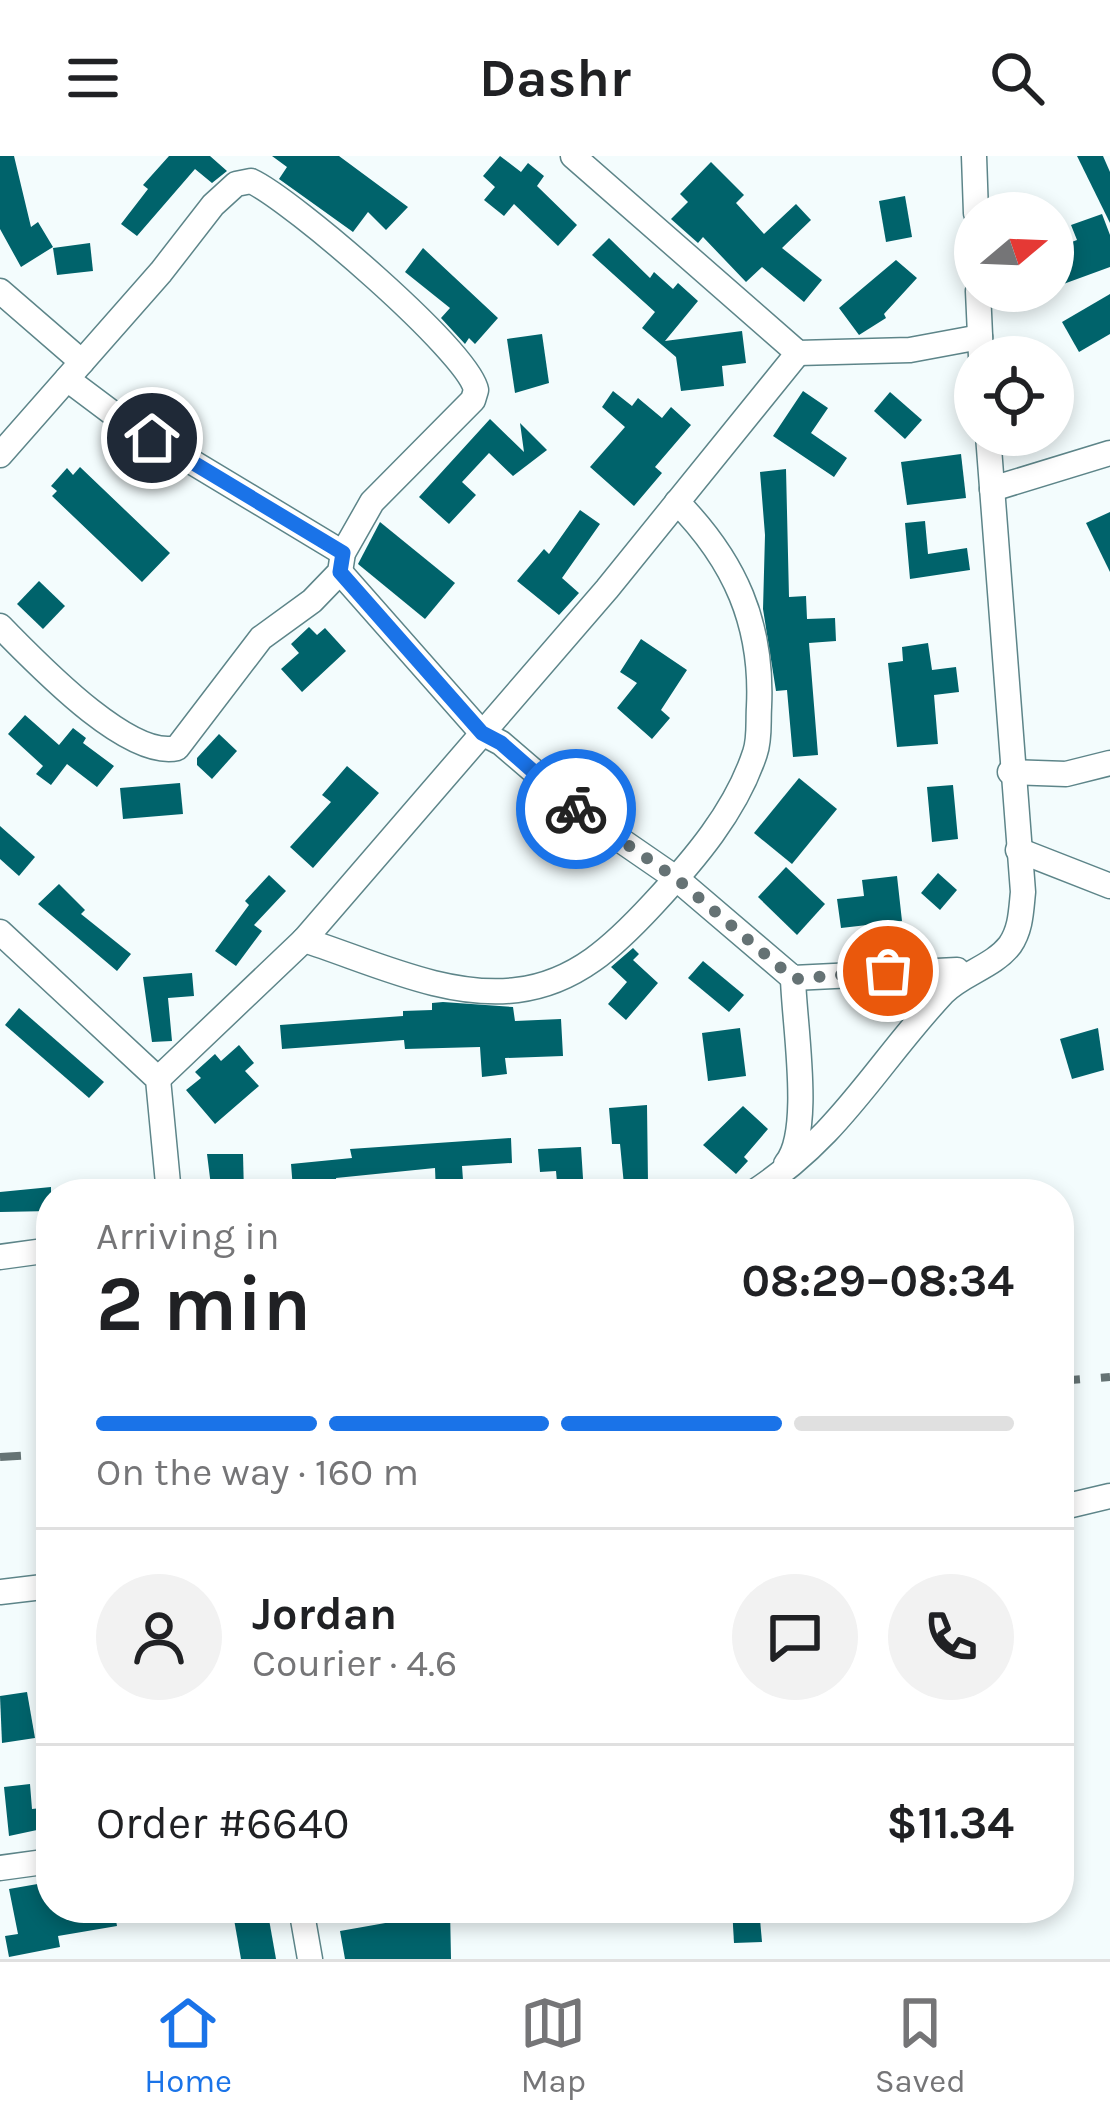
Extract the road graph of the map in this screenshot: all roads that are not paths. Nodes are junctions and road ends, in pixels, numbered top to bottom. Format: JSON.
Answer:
{"nodes":[{"id":1,"x":573,"y":156,"type":"edge"},
{"id":2,"x":974,"y":156,"type":"edge"},
{"id":3,"x":975,"y":192,"type":"edge"},
{"id":4,"x":0,"y":291,"type":"edge"},
{"id":5,"x":954,"y":348,"type":"edge"},
{"id":6,"x":798,"y":353,"type":"junction"},
{"id":7,"x":75,"y":370,"type":"junction"},
{"id":8,"x":1110,"y":453,"type":"edge"},
{"id":9,"x":0,"y":455,"type":"edge"},
{"id":10,"x":990,"y":456,"type":"edge"},
{"id":11,"x":992,"y":489,"type":"junction"},
{"id":12,"x":677,"y":502,"type":"junction"},
{"id":13,"x":341,"y":563,"type":"junction"},
{"id":14,"x":0,"y":626,"type":"edge"},
{"id":15,"x":482,"y":733,"type":"junction"},
{"id":16,"x":1110,"y":763,"type":"edge"},
{"id":17,"x":1010,"y":772,"type":"junction"},
{"id":18,"x":1018,"y":850,"type":"junction"},
{"id":19,"x":677,"y":879,"type":"junction"},
{"id":20,"x":1110,"y":886,"type":"edge"},
{"id":21,"x":0,"y":932,"type":"edge"},
{"id":22,"x":304,"y":940,"type":"junction"},
{"id":23,"x":961,"y":976,"type":"junction"},
{"id":24,"x":794,"y":979,"type":"junction"},
{"id":25,"x":158,"y":1079,"type":"junction"},
{"id":26,"x":168,"y":1179,"type":"edge"},
{"id":27,"x":769,"y":1179,"type":"edge"},
{"id":28,"x":775,"y":1179,"type":"edge"},
{"id":29,"x":36,"y":1252,"type":"edge"},
{"id":30,"x":0,"y":1256,"type":"edge"},
{"id":31,"x":1110,"y":1496,"type":"edge"},
{"id":32,"x":1074,"y":1504,"type":"edge"},
{"id":33,"x":36,"y":1588,"type":"edge"},
{"id":34,"x":0,"y":1592,"type":"edge"},
{"id":35,"x":36,"y":1863,"type":"edge"},
{"id":36,"x":0,"y":1868,"type":"edge"},
{"id":37,"x":304,"y":1923,"type":"edge"},
{"id":38,"x":310,"y":1959,"type":"edge"}],
"edges":[{"from":1,"to":6,"type":"street"},
{"from":2,"to":3,"type":"street"},
{"from":4,"to":7,"type":"street"},
{"from":5,"to":6,"type":"street"},
{"from":6,"to":12,"type":"street"},
{"from":7,"to":9,"type":"street"},
{"from":7,"to":13,"type":"street"},
{"from":7,"to":13,"type":"street"},
{"from":8,"to":11,"type":"street"},
{"from":10,"to":11,"type":"street"},
{"from":11,"to":17,"type":"street"},
{"from":12,"to":15,"type":"street"},
{"from":12,"to":19,"type":"street"},
{"from":13,"to":14,"type":"street"},
{"from":13,"to":15,"type":"street"},
{"from":15,"to":19,"type":"street"},
{"from":15,"to":22,"type":"street"},
{"from":16,"to":17,"type":"street"},
{"from":17,"to":18,"type":"street"},
{"from":18,"to":20,"type":"street"},
{"from":18,"to":23,"type":"street"},
{"from":19,"to":22,"type":"street"},
{"from":19,"to":24,"type":"street"},
{"from":21,"to":25,"type":"street"},
{"from":22,"to":25,"type":"street"},
{"from":23,"to":24,"type":"street"},
{"from":23,"to":28,"type":"street"},
{"from":24,"to":27,"type":"street"},
{"from":25,"to":26,"type":"street"},
{"from":29,"to":30,"type":"street"},
{"from":31,"to":32,"type":"street"},
{"from":33,"to":34,"type":"street"},
{"from":35,"to":36,"type":"street"},
{"from":37,"to":38,"type":"street"}]}
